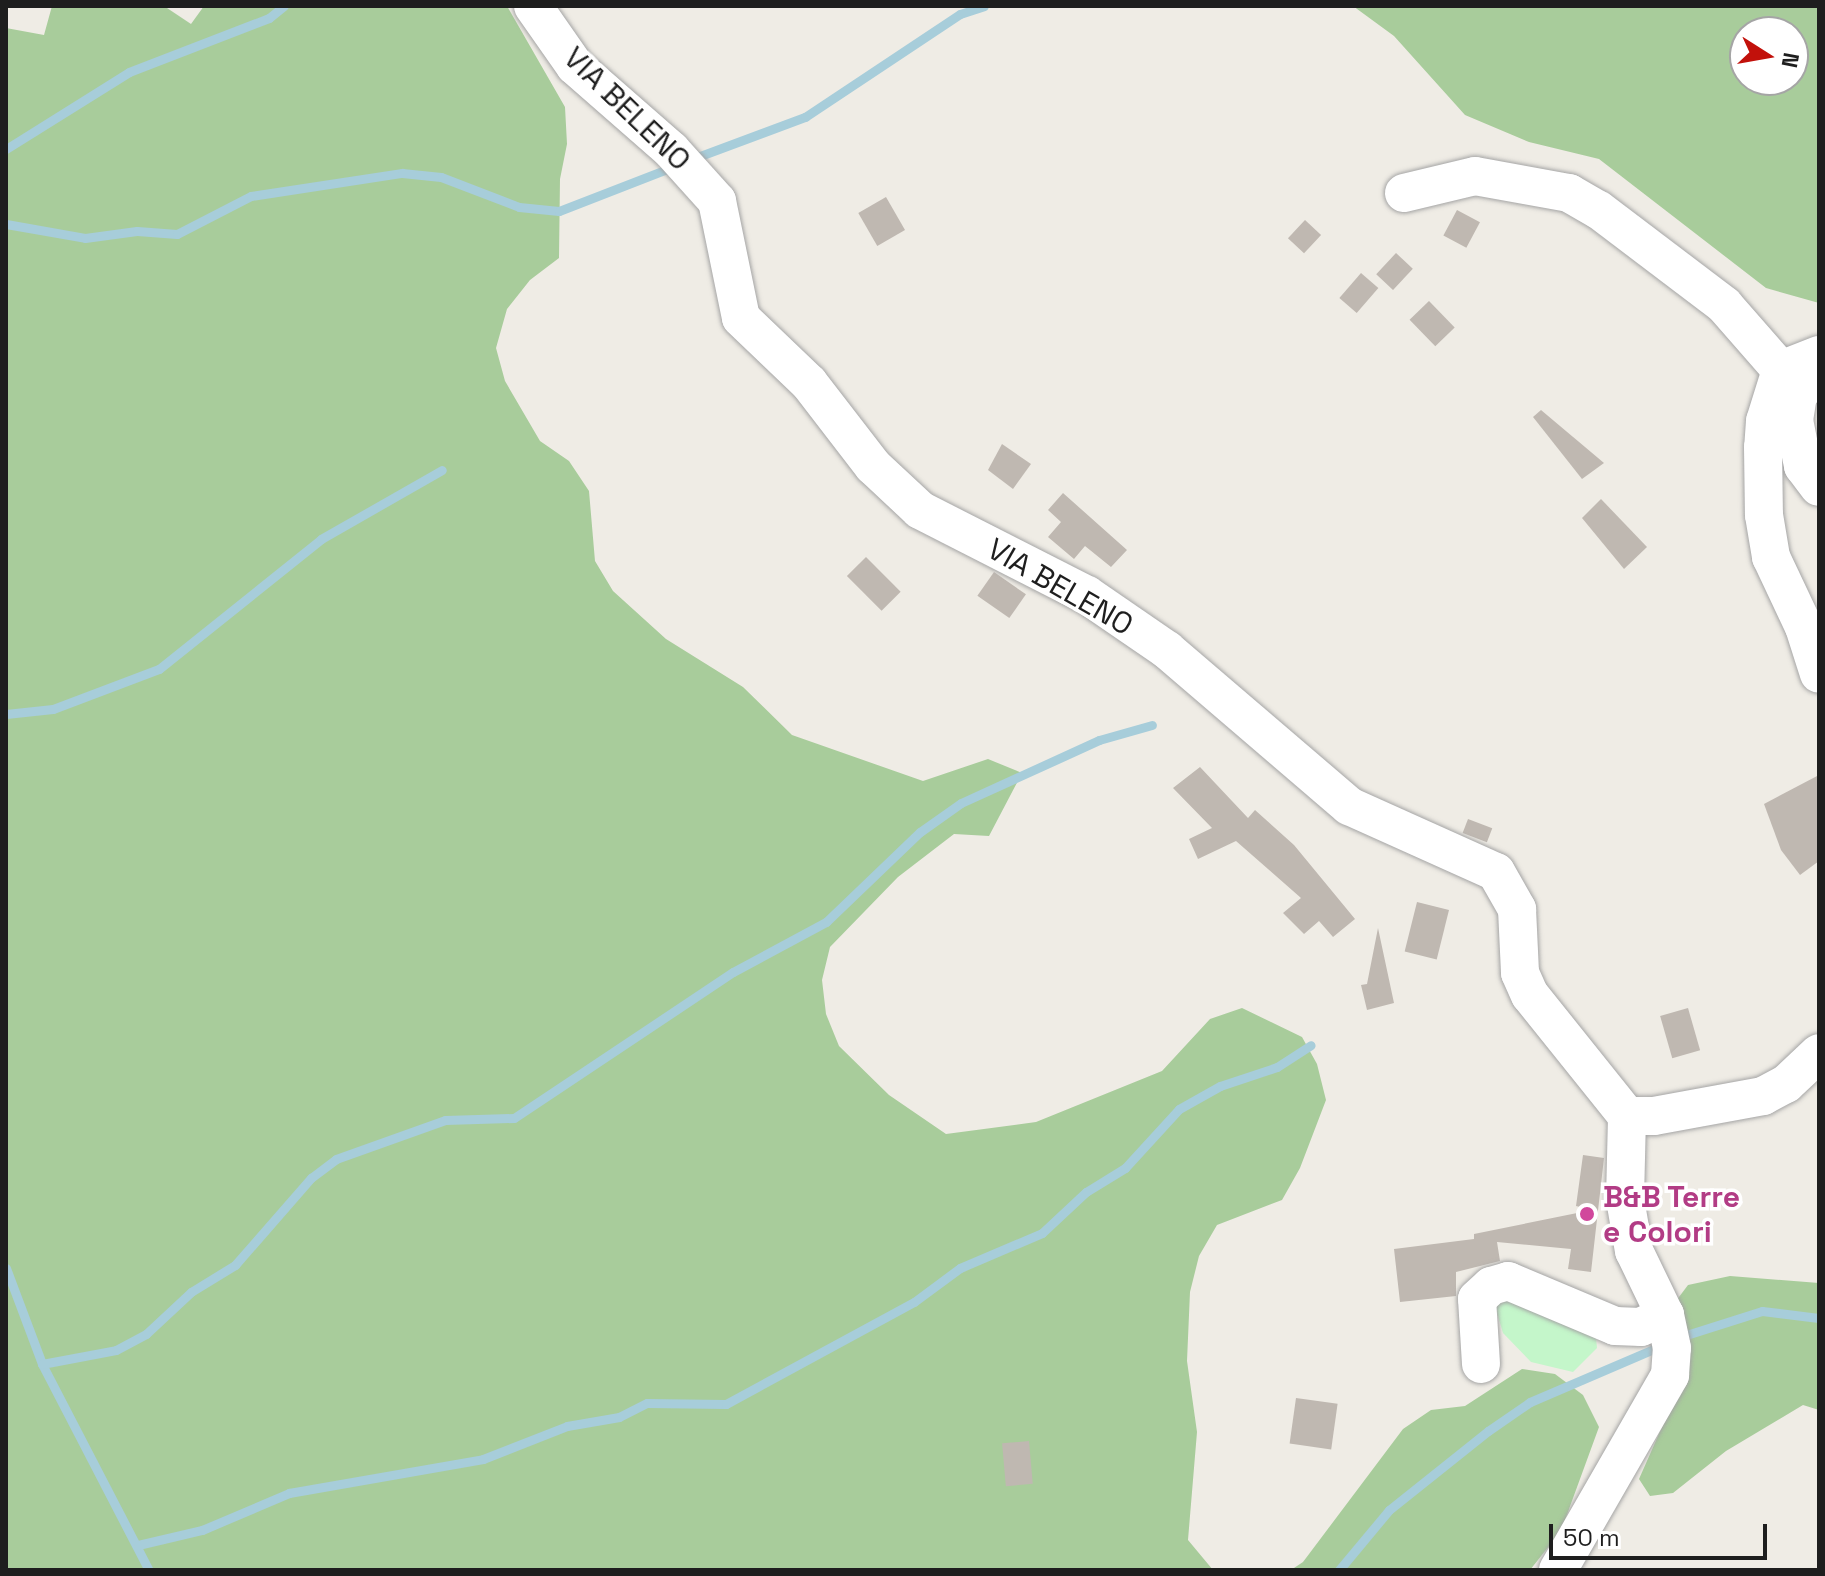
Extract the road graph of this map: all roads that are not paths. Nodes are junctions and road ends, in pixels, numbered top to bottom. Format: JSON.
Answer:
{"nodes":[{"id":1,"x":533,"y":6,"type":"edge"},
{"id":2,"x":1404,"y":193,"type":"dead end"},
{"id":3,"x":1819,"y":355,"type":"edge"},
{"id":4,"x":1781,"y":370,"type":"junction"},
{"id":5,"x":1819,"y":371,"type":"edge"},
{"id":6,"x":1819,"y":487,"type":"edge"},
{"id":7,"x":1819,"y":674,"type":"edge"},
{"id":8,"x":1819,"y":1053,"type":"edge"},
{"id":9,"x":1627,"y":1116,"type":"junction"},
{"id":10,"x":1665,"y":1315,"type":"junction"},
{"id":11,"x":1481,"y":1364,"type":"dead end"},
{"id":12,"x":1558,"y":1570,"type":"edge"}],
"edges":[{"from":1,"to":9,"type":"street","name":"VIA BELENO"},
{"from":2,"to":4,"type":"street"},
{"from":3,"to":4,"type":"street"},
{"from":4,"to":7,"type":"street"},
{"from":5,"to":6,"type":"street"},
{"from":8,"to":9,"type":"street"},
{"from":9,"to":10,"type":"street"},
{"from":10,"to":11,"type":"street"},
{"from":10,"to":12,"type":"street"}]}
